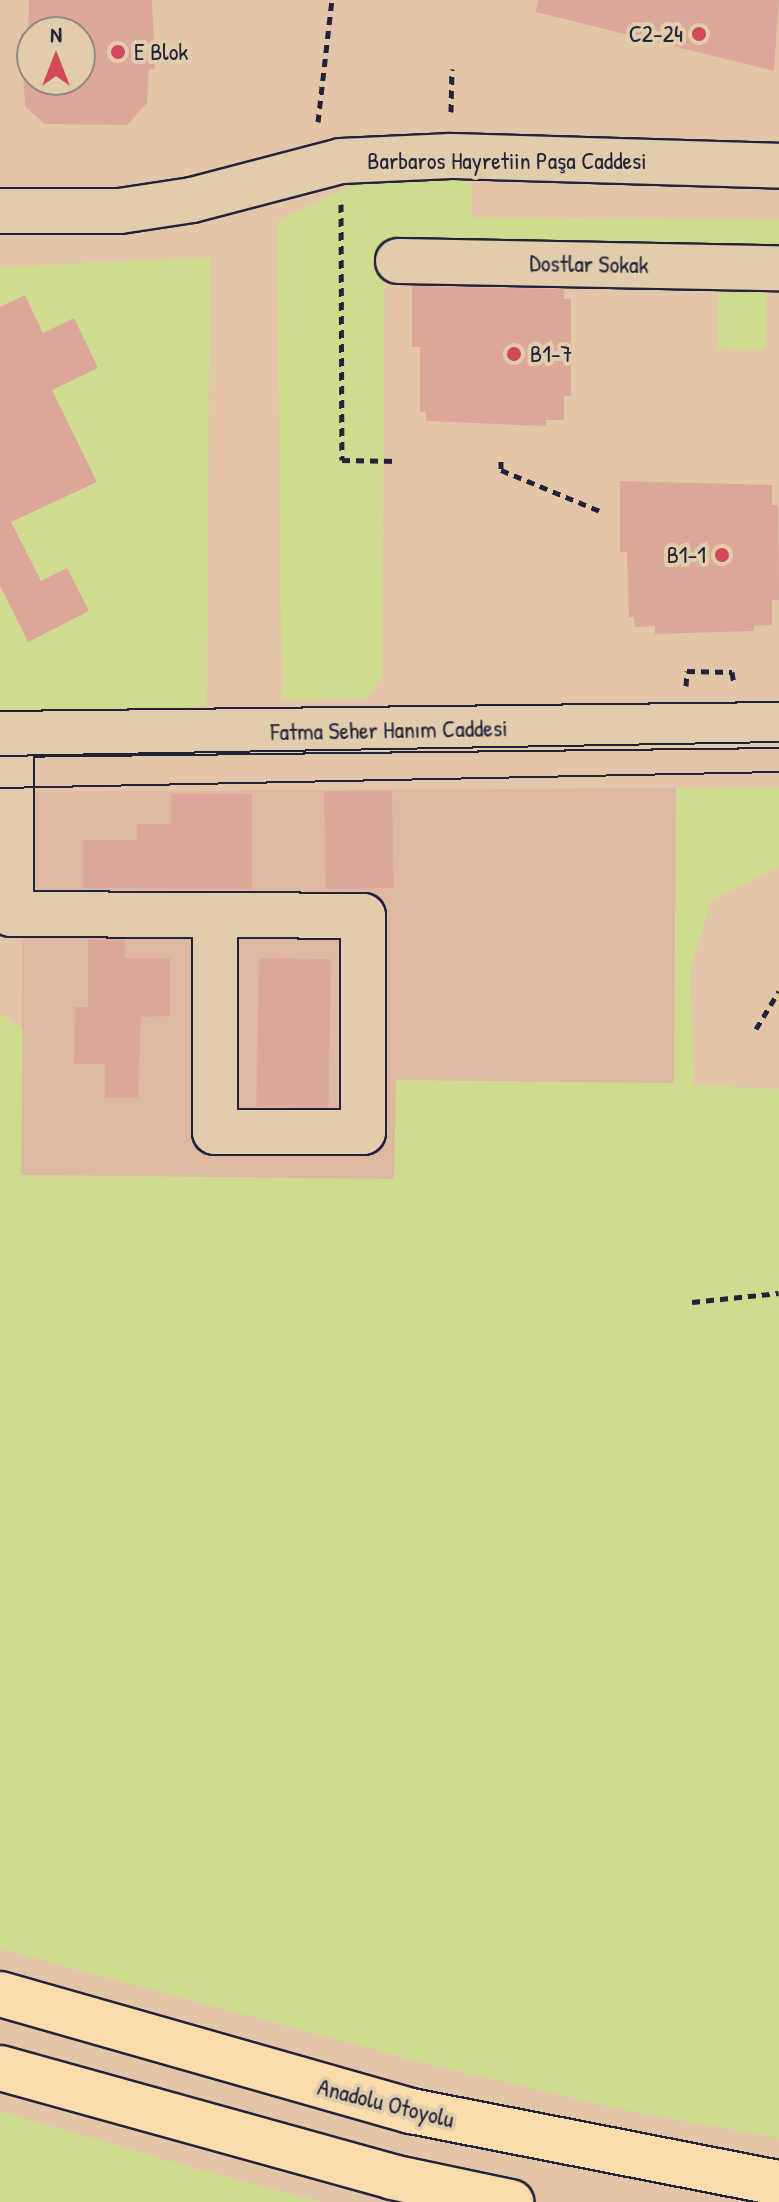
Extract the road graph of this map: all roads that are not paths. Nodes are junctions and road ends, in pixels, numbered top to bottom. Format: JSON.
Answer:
{"nodes":[{"id":1,"x":779,"y":166,"type":"edge"},
{"id":2,"x":0,"y":211,"type":"edge"},
{"id":3,"x":398,"y":261,"type":"dead end"},
{"id":4,"x":779,"y":268,"type":"edge"},
{"id":5,"x":779,"y":725,"type":"edge"},
{"id":6,"x":6,"y":734,"type":"edge"},
{"id":7,"x":215,"y":916,"type":"junction"},
{"id":8,"x":0,"y":1994,"type":"edge"},
{"id":9,"x":0,"y":2068,"type":"edge"},
{"id":10,"x":779,"y":2183,"type":"edge"},
{"id":11,"x":511,"y":2202,"type":"edge"}],
"edges":[{"from":1,"to":2,"type":"street","name":"Barbaros Hayretiin Paşa Caddesi"},
{"from":3,"to":4,"type":"street","name":"Dostlar Sokak"},
{"from":5,"to":6,"type":"street","name":"Fatma Seher Hanım Caddesi"},
{"from":6,"to":7,"type":"street"},
{"from":7,"to":7,"type":"street"},
{"from":8,"to":10,"type":"highway","name":"Anadolu Otoyolu"},
{"from":9,"to":11,"type":"highway"}]}
